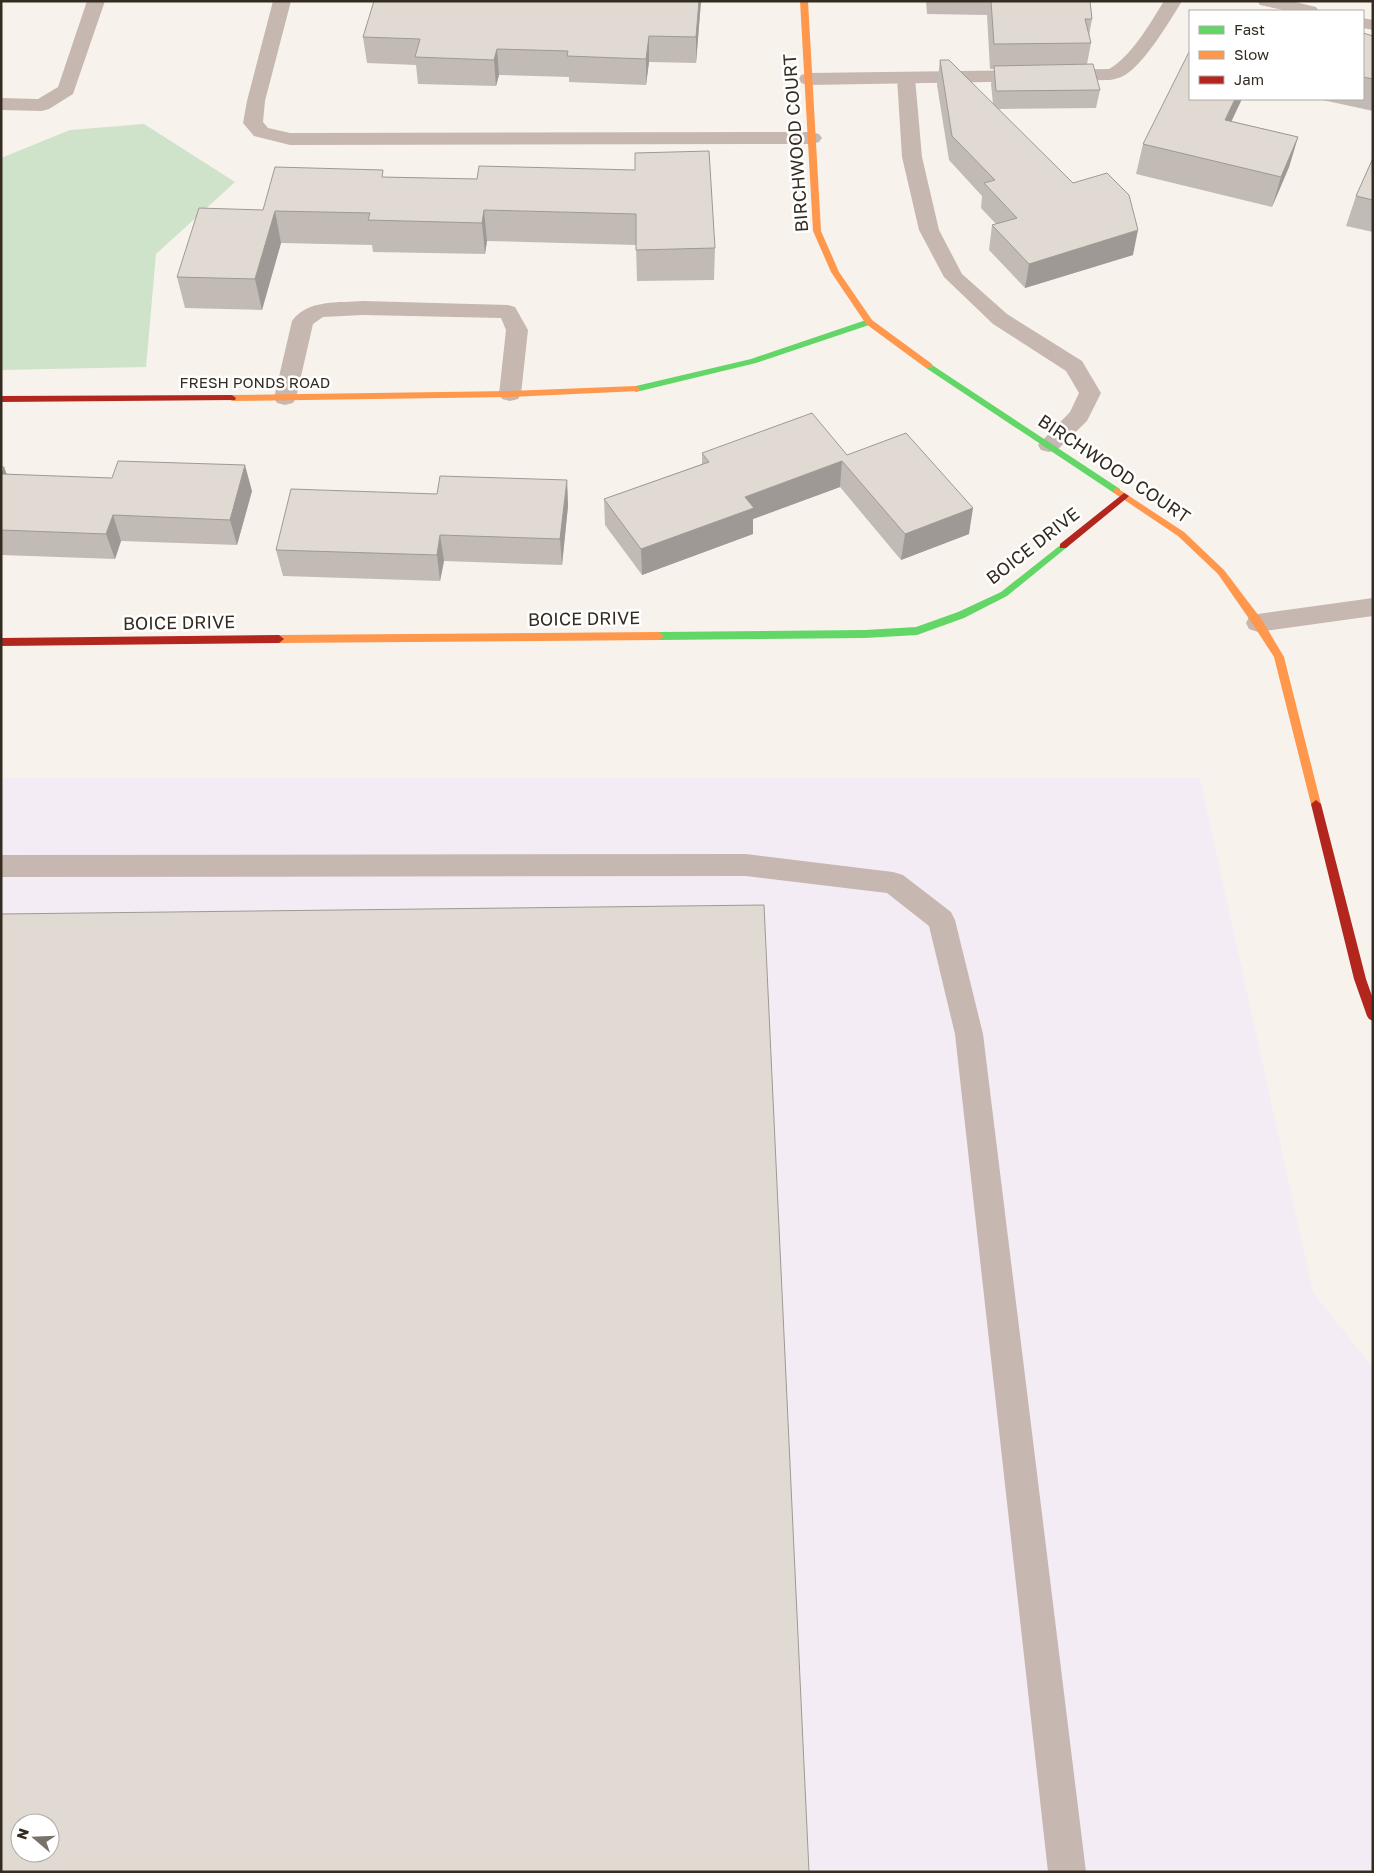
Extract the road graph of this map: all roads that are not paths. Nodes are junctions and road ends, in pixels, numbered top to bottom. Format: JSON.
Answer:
{"nodes":[{"id":1,"x":96,"y":1,"type":"edge"},
{"id":2,"x":282,"y":1,"type":"edge"},
{"id":3,"x":804,"y":1,"type":"edge"},
{"id":4,"x":1173,"y":1,"type":"edge"},
{"id":5,"x":1266,"y":1,"type":"edge"},
{"id":6,"x":1306,"y":10,"type":"edge"},
{"id":7,"x":906,"y":78,"type":"junction"},
{"id":8,"x":808,"y":79,"type":"junction"},
{"id":9,"x":1,"y":104,"type":"edge"},
{"id":10,"x":812,"y":138,"type":"junction"},
{"id":11,"x":868,"y":322,"type":"junction"},
{"id":12,"x":510,"y":394,"type":"junction"},
{"id":13,"x":285,"y":398,"type":"junction"},
{"id":14,"x":1,"y":399,"type":"edge"},
{"id":15,"x":1049,"y":445,"type":"junction"},
{"id":16,"x":1124,"y":496,"type":"junction"},
{"id":17,"x":1373,"y":607,"type":"edge"},
{"id":18,"x":1258,"y":623,"type":"junction"},
{"id":19,"x":1,"y":642,"type":"edge"},
{"id":20,"x":1,"y":866,"type":"edge"},
{"id":21,"x":1373,"y":1016,"type":"edge"},
{"id":22,"x":1067,"y":1872,"type":"edge"}],
"edges":[{"from":1,"to":9,"type":"street"},
{"from":2,"to":10,"type":"street"},
{"from":3,"to":8,"type":"street","name":"BIRCHWOOD COURT"},
{"from":4,"to":7,"type":"street"},
{"from":5,"to":6,"type":"street"},
{"from":7,"to":8,"type":"street"},
{"from":7,"to":15,"type":"street"},
{"from":8,"to":10,"type":"street","name":"BIRCHWOOD COURT"},
{"from":10,"to":11,"type":"street","name":"BIRCHWOOD COURT"},
{"from":11,"to":12,"type":"street"},
{"from":11,"to":15,"type":"street","name":"BIRCHWOOD COURT"},
{"from":12,"to":13,"type":"street","name":"FRESH PONDS ROAD"},
{"from":12,"to":13,"type":"street"},
{"from":13,"to":14,"type":"street","name":"FRESH PONDS ROAD"},
{"from":15,"to":16,"type":"street","name":"BIRCHWOOD COURT"},
{"from":16,"to":18,"type":"street","name":"BIRCHWOOD COURT"},
{"from":16,"to":19,"type":"street","name":"BOICE DRIVE"},
{"from":17,"to":18,"type":"street"},
{"from":18,"to":21,"type":"street","name":"BIRCHWOOD COURT"},
{"from":20,"to":22,"type":"street"}]}
